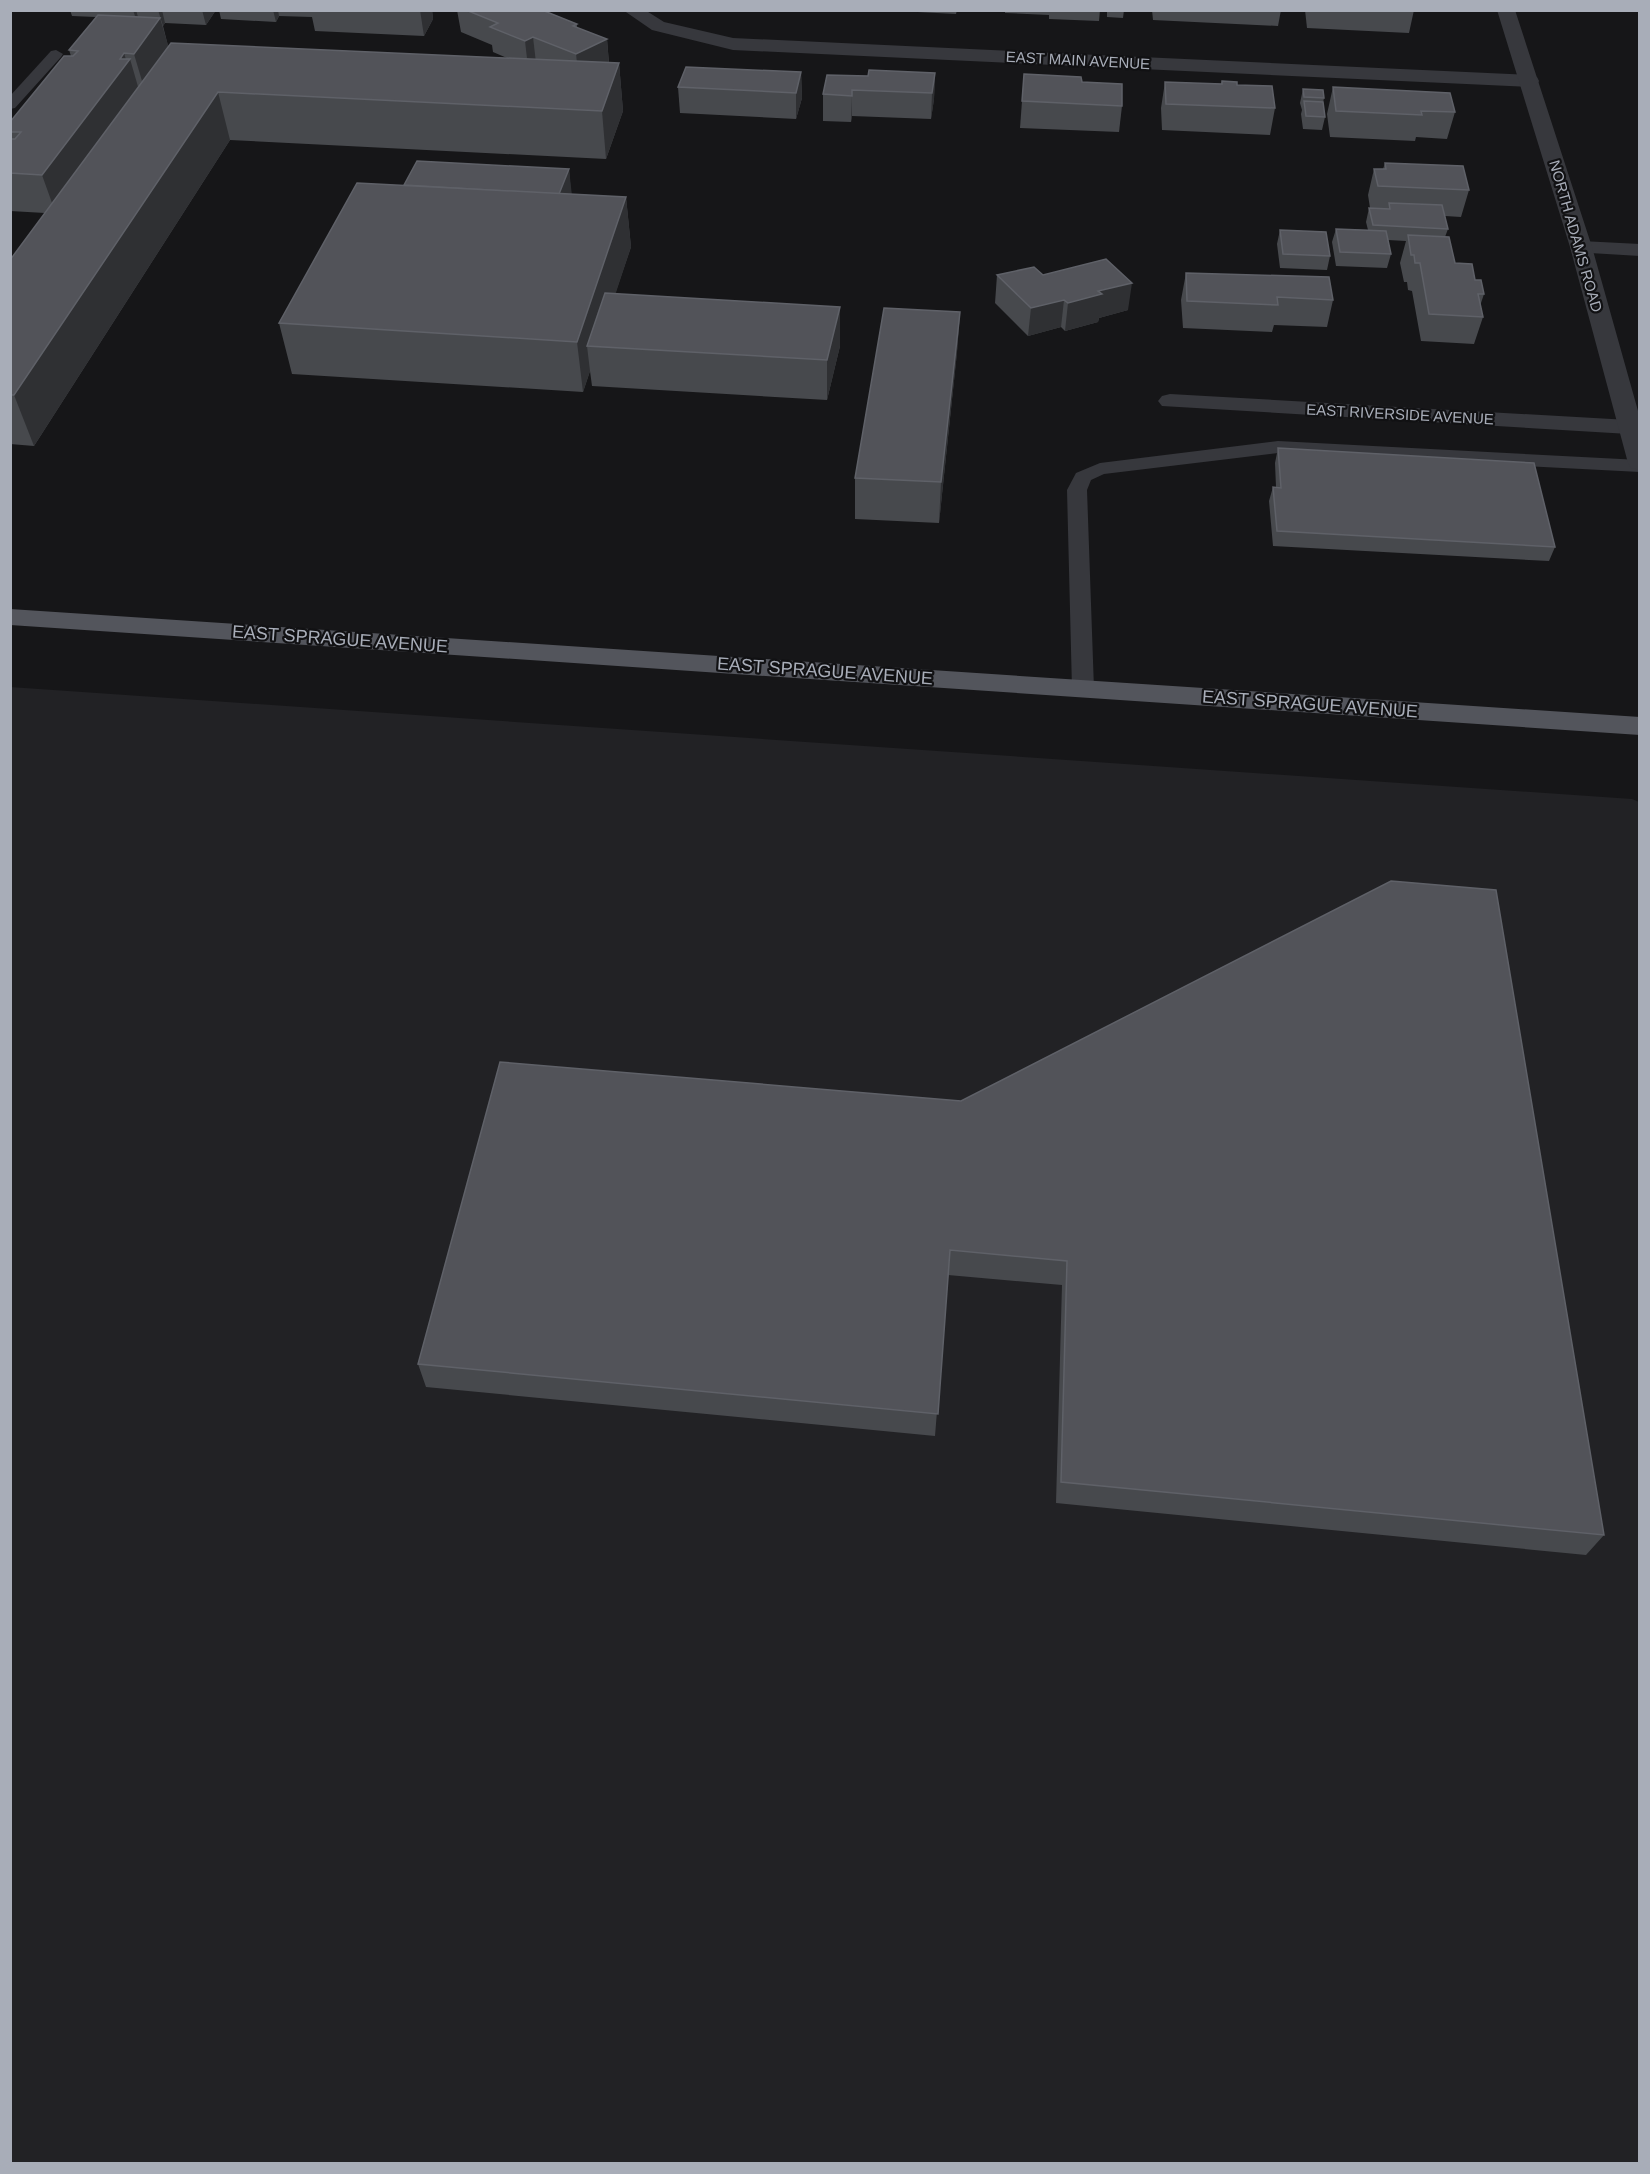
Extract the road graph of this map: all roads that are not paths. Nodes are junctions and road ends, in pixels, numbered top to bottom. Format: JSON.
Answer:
{"nodes":[{"id":1,"x":633,"y":10,"type":"edge"},
{"id":2,"x":1506,"y":10,"type":"edge"},
{"id":3,"x":56,"y":54,"type":"dead end"},
{"id":4,"x":1530,"y":81,"type":"junction"},
{"id":5,"x":10,"y":105,"type":"edge"},
{"id":6,"x":1581,"y":247,"type":"junction"},
{"id":7,"x":1640,"y":250,"type":"edge"},
{"id":8,"x":1170,"y":401,"type":"dead end"},
{"id":9,"x":1629,"y":427,"type":"junction"},
{"id":10,"x":1640,"y":464,"type":"edge"},
{"id":11,"x":10,"y":617,"type":"edge"},
{"id":12,"x":1083,"y":689,"type":"junction"},
{"id":13,"x":1640,"y":726,"type":"edge"}],
"edges":[{"from":1,"to":4,"type":"street","name":"EAST MAIN AVENUE"},
{"from":2,"to":4,"type":"street","name":"NORTH ADAMS ROAD"},
{"from":3,"to":5,"type":"lane"},
{"from":4,"to":6,"type":"street","name":"NORTH ADAMS ROAD"},
{"from":6,"to":7,"type":"street"},
{"from":6,"to":9,"type":"street","name":"NORTH ADAMS ROAD"},
{"from":8,"to":9,"type":"street","name":"EAST RIVERSIDE AVENUE"},
{"from":9,"to":10,"type":"street","name":"NORTH ADAMS ROAD"},
{"from":10,"to":12,"type":"lane"},
{"from":11,"to":12,"type":"main road","name":"EAST SPRAGUE AVENUE"},
{"from":12,"to":13,"type":"main road","name":"EAST SPRAGUE AVENUE"}]}
